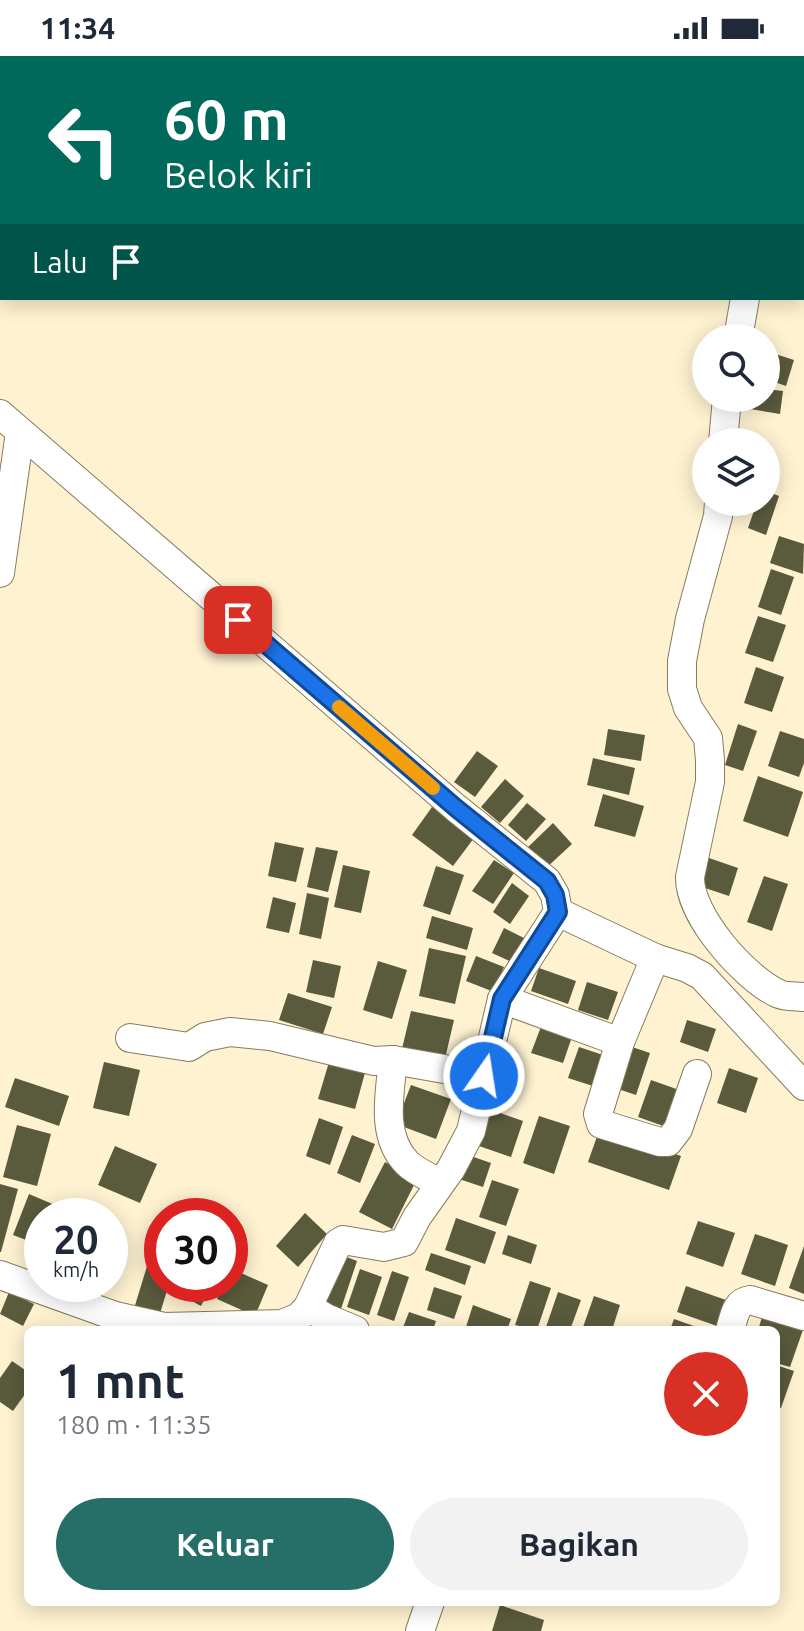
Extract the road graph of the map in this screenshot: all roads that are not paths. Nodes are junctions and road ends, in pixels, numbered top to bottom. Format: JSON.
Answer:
{"nodes":[{"id":1,"x":745,"y":300,"type":"edge"},
{"id":2,"x":740,"y":324,"type":"edge"},
{"id":3,"x":10,"y":423,"type":"edge"},
{"id":4,"x":716,"y":516,"type":"edge"},
{"id":5,"x":1,"y":557,"type":"edge"},
{"id":6,"x":558,"y":912,"type":"junction"},
{"id":7,"x":655,"y":958,"type":"junction"},
{"id":8,"x":718,"y":969,"type":"junction"},
{"id":9,"x":804,"y":997,"type":"edge"},
{"id":10,"x":502,"y":999,"type":"junction"},
{"id":11,"x":130,"y":1038,"type":"dead end"},
{"id":12,"x":620,"y":1042,"type":"junction"},
{"id":13,"x":393,"y":1060,"type":"junction"},
{"id":14,"x":697,"y":1074,"type":"dead end"},
{"id":15,"x":484,"y":1076,"type":"junction"},
{"id":16,"x":804,"y":1086,"type":"edge"},
{"id":17,"x":439,"y":1183,"type":"junction"},
{"id":18,"x":0,"y":1275,"type":"edge"},
{"id":19,"x":308,"y":1307,"type":"junction"},
{"id":20,"x":804,"y":1316,"type":"edge"},
{"id":21,"x":153,"y":1326,"type":"edge"},
{"id":22,"x":235,"y":1326,"type":"edge"},
{"id":23,"x":345,"y":1326,"type":"edge"},
{"id":24,"x":731,"y":1326,"type":"edge"},
{"id":25,"x":429,"y":1606,"type":"edge"},
{"id":26,"x":420,"y":1631,"type":"edge"}],
"edges":[{"from":1,"to":2,"type":"street"},
{"from":3,"to":5,"type":"street"},
{"from":3,"to":6,"type":"street"},
{"from":4,"to":8,"type":"street"},
{"from":6,"to":7,"type":"street"},
{"from":6,"to":10,"type":"street"},
{"from":7,"to":8,"type":"street"},
{"from":7,"to":12,"type":"street"},
{"from":8,"to":9,"type":"street"},
{"from":8,"to":16,"type":"street"},
{"from":10,"to":12,"type":"street"},
{"from":10,"to":15,"type":"street"},
{"from":11,"to":13,"type":"street"},
{"from":12,"to":14,"type":"street"},
{"from":13,"to":15,"type":"street"},
{"from":13,"to":17,"type":"street"},
{"from":15,"to":17,"type":"street"},
{"from":17,"to":19,"type":"street"},
{"from":18,"to":21,"type":"street"},
{"from":19,"to":22,"type":"street"},
{"from":19,"to":23,"type":"street"},
{"from":20,"to":24,"type":"street"},
{"from":25,"to":26,"type":"street"}]}
